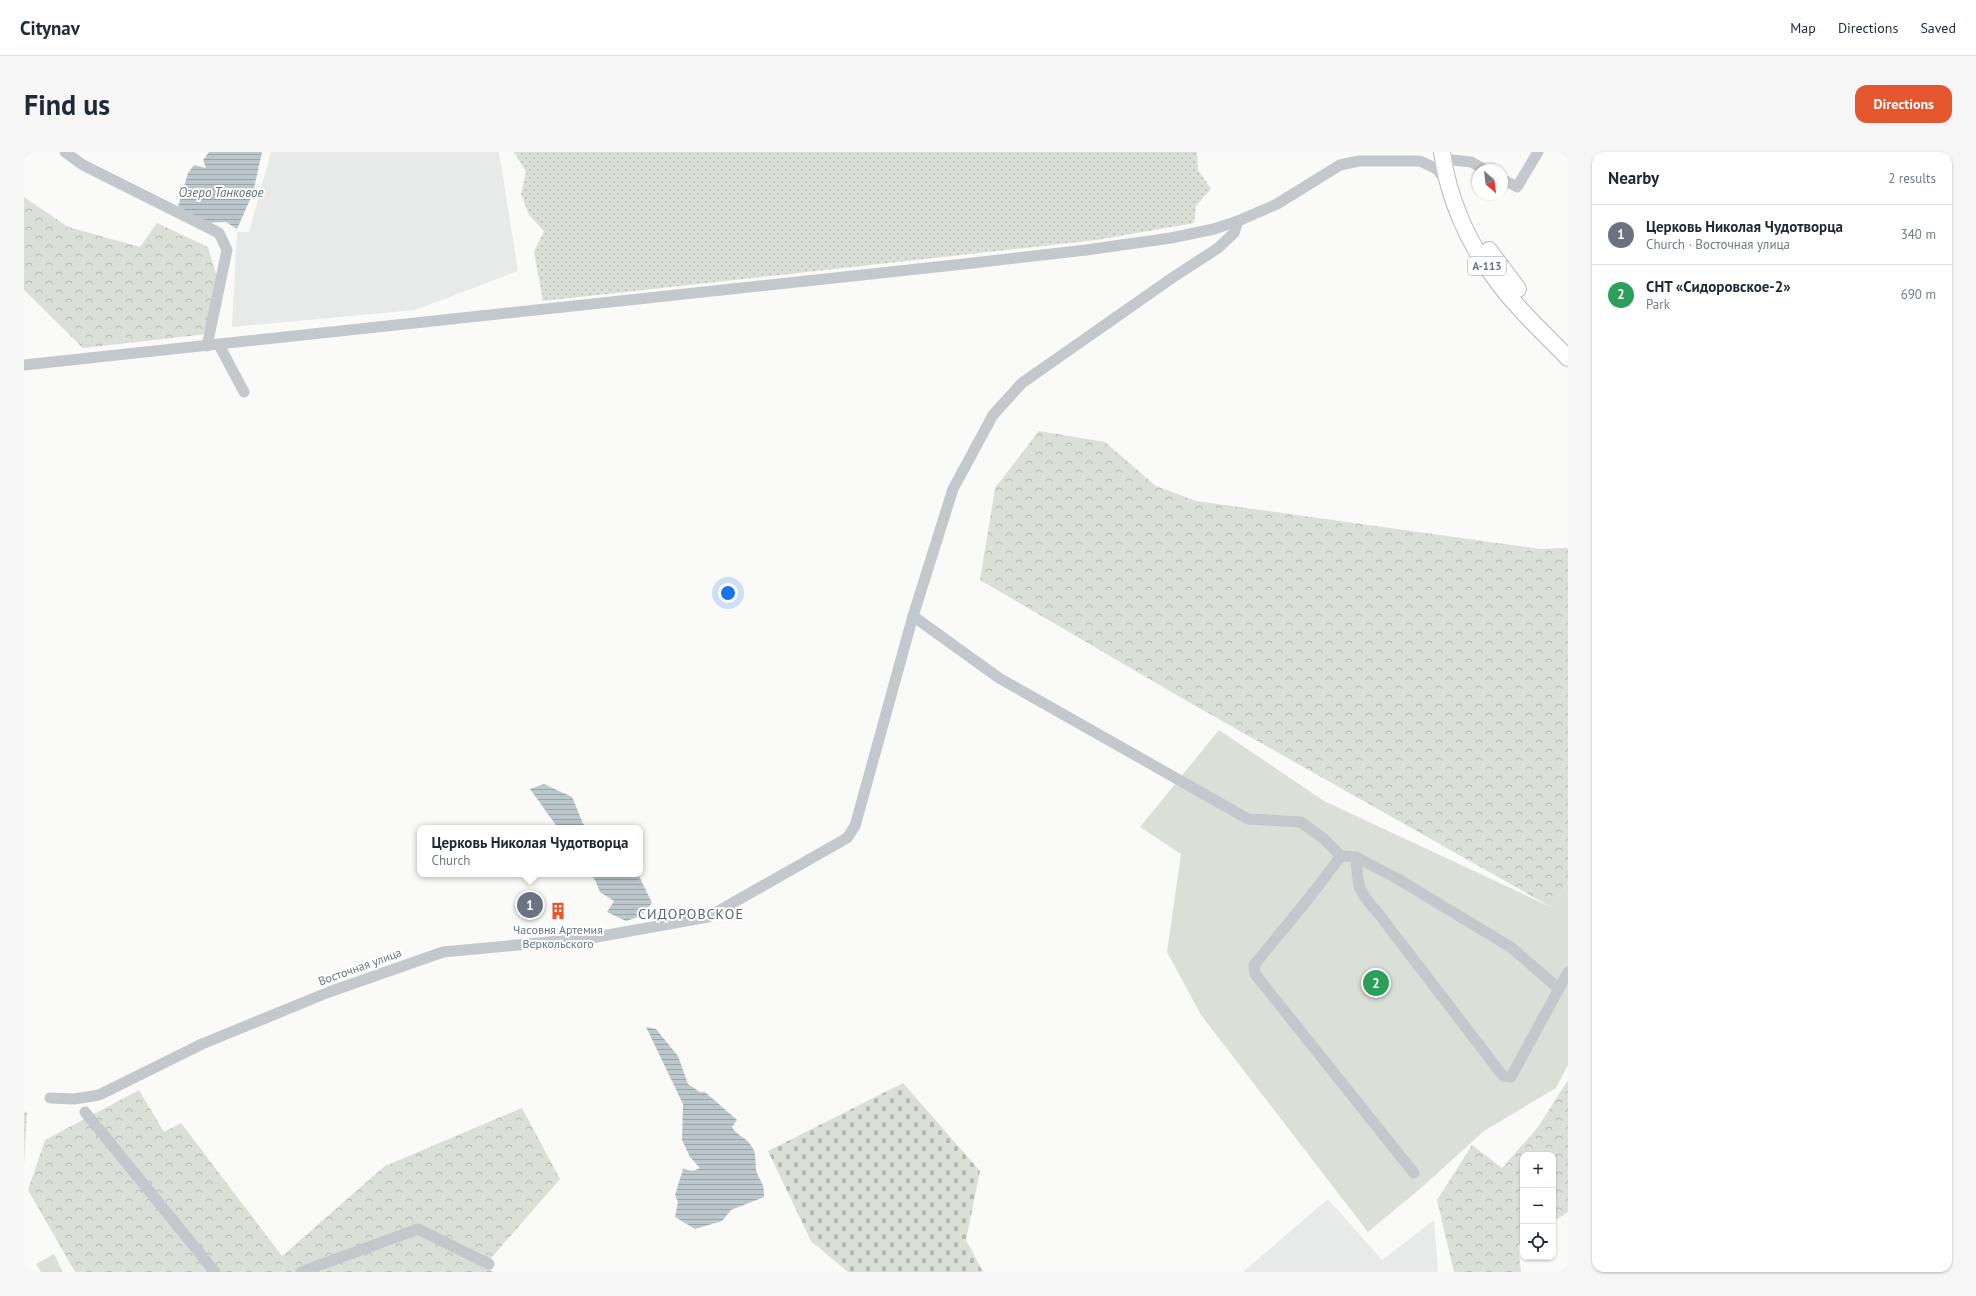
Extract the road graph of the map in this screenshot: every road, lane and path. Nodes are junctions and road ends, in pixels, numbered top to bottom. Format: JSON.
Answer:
{"nodes":[{"id":1,"x":65,"y":152,"type":"edge"},
{"id":2,"x":1428,"y":152,"type":"edge"},
{"id":3,"x":1538,"y":152,"type":"edge"},
{"id":4,"x":1449,"y":155,"type":"edge"},
{"id":5,"x":1415,"y":160,"type":"junction"},
{"id":6,"x":1475,"y":164,"type":"edge"},
{"id":7,"x":1508,"y":182,"type":"edge"},
{"id":8,"x":1448,"y":186,"type":"junction"},
{"id":9,"x":1238,"y":221,"type":"junction"},
{"id":10,"x":1568,"y":343,"type":"edge"},
{"id":11,"x":219,"y":345,"type":"junction"},
{"id":12,"x":207,"y":346,"type":"junction"},
{"id":13,"x":1568,"y":358,"type":"edge"},
{"id":14,"x":24,"y":365,"type":"edge"},
{"id":15,"x":244,"y":392,"type":"dead end"},
{"id":16,"x":913,"y":616,"type":"junction"},
{"id":17,"x":1341,"y":856,"type":"junction"},
{"id":18,"x":1356,"y":857,"type":"junction"},
{"id":19,"x":1568,"y":972,"type":"edge"},
{"id":20,"x":1558,"y":988,"type":"junction"},
{"id":21,"x":50,"y":1098,"type":"dead end"},
{"id":22,"x":85,"y":1112,"type":"dead end"},
{"id":23,"x":1414,"y":1173,"type":"dead end"},
{"id":24,"x":489,"y":1264,"type":"dead end"},
{"id":25,"x":215,"y":1272,"type":"edge"},
{"id":26,"x":301,"y":1272,"type":"edge"}],
"edges":[{"from":1,"to":12,"type":"street"},
{"from":2,"to":5,"type":"street"},
{"from":3,"to":7,"type":"street"},
{"from":4,"to":6,"type":"street"},
{"from":4,"to":8,"type":"highway","number":"А-113"},
{"from":4,"to":10,"type":"highway","number":"А-113"},
{"from":5,"to":8,"type":"street"},
{"from":5,"to":9,"type":"street"},
{"from":8,"to":13,"type":"highway","number":"А-113"},
{"from":9,"to":11,"type":"street"},
{"from":9,"to":16,"type":"street","name":"Восточная улица"},
{"from":11,"to":12,"type":"street"},
{"from":11,"to":15,"type":"street"},
{"from":12,"to":14,"type":"street"},
{"from":16,"to":17,"type":"street"},
{"from":16,"to":21,"type":"street","name":"Восточная улица"},
{"from":17,"to":18,"type":"street"},
{"from":17,"to":23,"type":"street"},
{"from":18,"to":20,"type":"street"},
{"from":18,"to":20,"type":"street"},
{"from":19,"to":20,"type":"street"},
{"from":22,"to":25,"type":"street"},
{"from":24,"to":26,"type":"street"}]}
